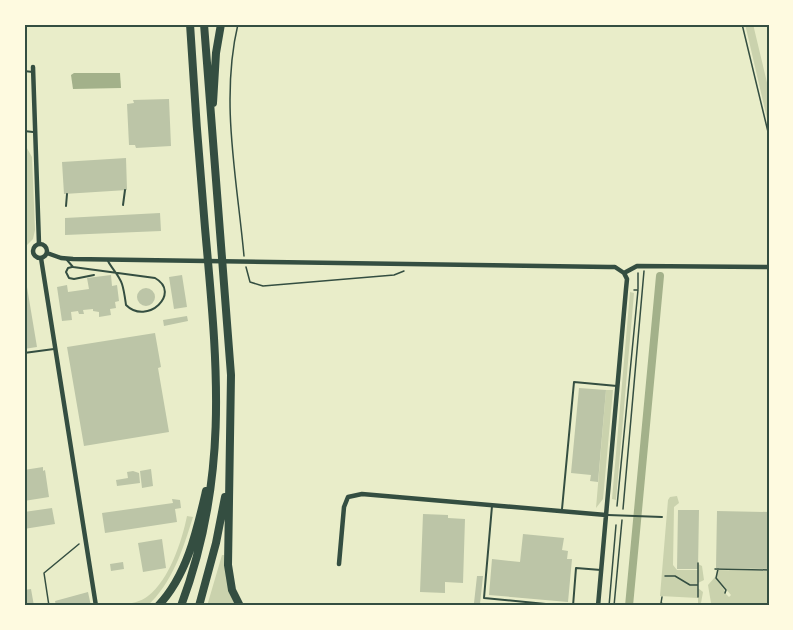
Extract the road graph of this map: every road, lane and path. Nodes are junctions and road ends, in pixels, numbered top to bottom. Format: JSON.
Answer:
{"nodes":[{"id":1,"x":190,"y":24,"type":"edge"},
{"id":2,"x":204,"y":24,"type":"edge"},
{"id":3,"x":221,"y":24,"type":"edge"},
{"id":4,"x":238,"y":24,"type":"edge"},
{"id":5,"x":742,"y":24,"type":"edge"},
{"id":6,"x":33,"y":69,"type":"joint"},
{"id":7,"x":24,"y":71,"type":"edge"},
{"id":8,"x":24,"y":131,"type":"edge"},
{"id":9,"x":36,"y":132,"type":"junction"},
{"id":10,"x":211,"y":134,"type":"junction"},
{"id":11,"x":769,"y":136,"type":"edge"},
{"id":12,"x":125,"y":190,"type":"dead end"},
{"id":13,"x":67,"y":194,"type":"dead end"},
{"id":14,"x":123,"y":205,"type":"dead end"},
{"id":15,"x":66,"y":206,"type":"dead end"},
{"id":16,"x":39,"y":244,"type":"junction"},
{"id":17,"x":47,"y":253,"type":"junction"},
{"id":18,"x":41,"y":258,"type":"junction"},
{"id":19,"x":65,"y":258,"type":"junction"},
{"id":20,"x":107,"y":259,"type":"junction"},
{"id":21,"x":410,"y":264,"type":"junction"},
{"id":22,"x":637,"y":266,"type":"junction"},
{"id":23,"x":644,"y":266,"type":"junction"},
{"id":24,"x":73,"y":267,"type":"junction"},
{"id":25,"x":769,"y":267,"type":"edge"},
{"id":26,"x":116,"y":273,"type":"junction"},
{"id":27,"x":624,"y":273,"type":"junction"},
{"id":28,"x":94,"y":275,"type":"dead end"},
{"id":29,"x":630,"y":290,"type":"dead end"},
{"id":30,"x":638,"y":290,"type":"junction"},
{"id":31,"x":54,"y":349,"type":"junction"},
{"id":32,"x":24,"y":353,"type":"edge"},
{"id":33,"x":618,"y":386,"type":"junction"},
{"id":34,"x":231,"y":433,"type":"junction"},
{"id":35,"x":215,"y":451,"type":"junction"},
{"id":36,"x":492,"y":506,"type":"junction"},
{"id":37,"x":617,"y":506,"type":"dead end"},
{"id":38,"x":562,"y":512,"type":"junction"},
{"id":39,"x":606,"y":515,"type":"junction"},
{"id":40,"x":624,"y":516,"type":"junction"},
{"id":41,"x":662,"y":516,"type":"dead end"},
{"id":42,"x":616,"y":525,"type":"dead end"},
{"id":43,"x":608,"y":539,"type":"dead end"},
{"id":44,"x":614,"y":540,"type":"junction"},
{"id":45,"x":86,"y":543,"type":"junction"},
{"id":46,"x":698,"y":563,"type":"dead end"},
{"id":47,"x":339,"y":564,"type":"dead end"},
{"id":48,"x":715,"y":569,"type":"dead end"},
{"id":49,"x":718,"y":569,"type":"junction"},
{"id":50,"x":601,"y":570,"type":"junction"},
{"id":51,"x":769,"y":570,"type":"edge"},
{"id":52,"x":665,"y":576,"type":"dead end"},
{"id":53,"x":698,"y":585,"type":"junction"},
{"id":54,"x":725,"y":593,"type":"dead end"},
{"id":55,"x":603,"y":597,"type":"dead end"},
{"id":56,"x":609,"y":597,"type":"junction"},
{"id":57,"x":662,"y":597,"type":"dead end"},
{"id":58,"x":698,"y":597,"type":"dead end"},
{"id":59,"x":49,"y":606,"type":"edge"},
{"id":60,"x":96,"y":606,"type":"edge"},
{"id":61,"x":158,"y":606,"type":"edge"},
{"id":62,"x":181,"y":606,"type":"edge"},
{"id":63,"x":199,"y":606,"type":"edge"},
{"id":64,"x":240,"y":606,"type":"edge"},
{"id":65,"x":566,"y":606,"type":"edge"},
{"id":66,"x":573,"y":606,"type":"edge"},
{"id":67,"x":598,"y":606,"type":"edge"},
{"id":68,"x":609,"y":606,"type":"edge"},
{"id":69,"x":614,"y":606,"type":"edge"},
{"id":70,"x":769,"y":606,"type":"edge"}],
"edges":[{"from":1,"to":35,"type":"highway"},
{"from":2,"to":10,"type":"highway"},
{"from":3,"to":10,"type":"highway"},
{"from":4,"to":21,"type":"path"},
{"from":5,"to":11,"type":"path"},
{"from":6,"to":7,"type":"lane"},
{"from":6,"to":9,"type":"street"},
{"from":8,"to":9,"type":"lane"},
{"from":9,"to":16,"type":"street"},
{"from":10,"to":34,"type":"highway"},
{"from":12,"to":14,"type":"lane"},
{"from":13,"to":15,"type":"lane"},
{"from":16,"to":17,"type":"street"},
{"from":16,"to":18,"type":"street"},
{"from":17,"to":18,"type":"street"},
{"from":17,"to":19,"type":"street"},
{"from":18,"to":31,"type":"street"},
{"from":19,"to":20,"type":"street"},
{"from":19,"to":24,"type":"lane"},
{"from":20,"to":21,"type":"street"},
{"from":20,"to":26,"type":"lane"},
{"from":21,"to":27,"type":"street"},
{"from":22,"to":23,"type":"street"},
{"from":22,"to":27,"type":"street"},
{"from":22,"to":30,"type":"path"},
{"from":23,"to":25,"type":"street"},
{"from":23,"to":40,"type":"path"},
{"from":24,"to":26,"type":"lane"},
{"from":24,"to":28,"type":"lane"},
{"from":26,"to":26,"type":"lane"},
{"from":27,"to":33,"type":"street"},
{"from":29,"to":30,"type":"path"},
{"from":30,"to":37,"type":"path"},
{"from":31,"to":32,"type":"lane"},
{"from":31,"to":45,"type":"street"},
{"from":33,"to":38,"type":"lane"},
{"from":33,"to":39,"type":"street"},
{"from":34,"to":63,"type":"highway"},
{"from":34,"to":64,"type":"highway"},
{"from":35,"to":61,"type":"highway"},
{"from":35,"to":62,"type":"highway"},
{"from":36,"to":38,"type":"street"},
{"from":36,"to":47,"type":"street"},
{"from":36,"to":65,"type":"lane"},
{"from":38,"to":39,"type":"street"},
{"from":39,"to":40,"type":"lane"},
{"from":39,"to":50,"type":"street"},
{"from":40,"to":41,"type":"lane"},
{"from":40,"to":69,"type":"path"},
{"from":42,"to":44,"type":"path"},
{"from":43,"to":44,"type":"path"},
{"from":44,"to":56,"type":"path"},
{"from":45,"to":59,"type":"path"},
{"from":45,"to":60,"type":"street"},
{"from":46,"to":53,"type":"path"},
{"from":48,"to":49,"type":"path"},
{"from":49,"to":51,"type":"path"},
{"from":49,"to":54,"type":"path"},
{"from":50,"to":66,"type":"lane"},
{"from":50,"to":67,"type":"street"},
{"from":52,"to":53,"type":"path"},
{"from":53,"to":58,"type":"path"},
{"from":55,"to":56,"type":"path"},
{"from":56,"to":68,"type":"path"},
{"from":57,"to":70,"type":"path"}]}
